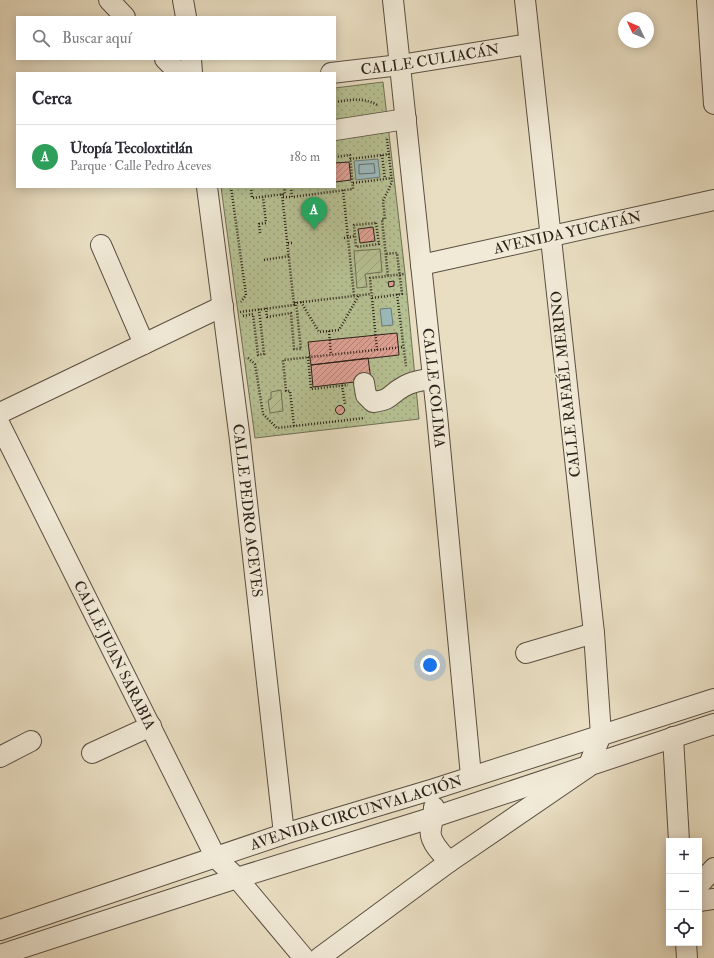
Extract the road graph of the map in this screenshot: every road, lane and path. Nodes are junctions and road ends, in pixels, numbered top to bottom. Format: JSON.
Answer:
{"nodes":[{"id":1,"x":108,"y":0,"type":"edge"},
{"id":2,"x":183,"y":0,"type":"edge"},
{"id":3,"x":393,"y":0,"type":"edge"},
{"id":4,"x":525,"y":0,"type":"edge"},
{"id":5,"x":707,"y":0,"type":"edge"},
{"id":6,"x":124,"y":16,"type":"edge"},
{"id":7,"x":186,"y":16,"type":"edge"},
{"id":8,"x":529,"y":44,"type":"junction"},
{"id":9,"x":166,"y":60,"type":"edge"},
{"id":10,"x":191,"y":60,"type":"edge"},
{"id":11,"x":400,"y":65,"type":"junction"},
{"id":12,"x":178,"y":72,"type":"edge"},
{"id":13,"x":192,"y":72,"type":"edge"},
{"id":14,"x":336,"y":72,"type":"edge"},
{"id":15,"x":714,"y":104,"type":"edge"},
{"id":16,"x":406,"y":119,"type":"junction"},
{"id":17,"x":336,"y":130,"type":"edge"},
{"id":18,"x":382,"y":155,"type":"junction"},
{"id":19,"x":336,"y":156,"type":"edge"},
{"id":20,"x":350,"y":159,"type":"junction"},
{"id":21,"x":393,"y":178,"type":"junction"},
{"id":22,"x":385,"y":179,"type":"junction"},
{"id":23,"x":353,"y":183,"type":"junction"},
{"id":24,"x":207,"y":188,"type":"edge"},
{"id":25,"x":231,"y":188,"type":"edge"},
{"id":26,"x":251,"y":188,"type":"edge"},
{"id":27,"x":284,"y":188,"type":"edge"},
{"id":28,"x":291,"y":188,"type":"edge"},
{"id":29,"x":343,"y":190,"type":"junction"},
{"id":30,"x":263,"y":196,"type":"junction"},
{"id":31,"x":282,"y":196,"type":"junction"},
{"id":32,"x":292,"y":197,"type":"junction"},
{"id":33,"x":714,"y":200,"type":"edge"},
{"id":34,"x":260,"y":233,"type":"dead end"},
{"id":35,"x":378,"y":234,"type":"junction"},
{"id":36,"x":383,"y":234,"type":"junction"},
{"id":37,"x":355,"y":236,"type":"junction"},
{"id":38,"x":348,"y":237,"type":"junction"},
{"id":39,"x":550,"y":237,"type":"junction"},
{"id":40,"x":344,"y":238,"type":"dead end"},
{"id":41,"x":288,"y":243,"type":"junction"},
{"id":42,"x":293,"y":243,"type":"dead end"},
{"id":43,"x":101,"y":245,"type":"dead end"},
{"id":44,"x":385,"y":254,"type":"junction"},
{"id":45,"x":289,"y":256,"type":"junction"},
{"id":46,"x":264,"y":260,"type":"dead end"},
{"id":47,"x":422,"y":268,"type":"junction"},
{"id":48,"x":399,"y":274,"type":"junction"},
{"id":49,"x":388,"y":276,"type":"junction"},
{"id":50,"x":371,"y":294,"type":"junction"},
{"id":51,"x":397,"y":294,"type":"junction"},
{"id":52,"x":359,"y":295,"type":"junction"},
{"id":53,"x":354,"y":296,"type":"junction"},
{"id":54,"x":372,"y":298,"type":"junction"},
{"id":55,"x":301,"y":302,"type":"junction"},
{"id":56,"x":295,"y":303,"type":"junction"},
{"id":57,"x":223,"y":306,"type":"junction"},
{"id":58,"x":266,"y":308,"type":"junction"},
{"id":59,"x":259,"y":309,"type":"junction"},
{"id":60,"x":249,"y":310,"type":"dead end"},
{"id":61,"x":242,"y":316,"type":"junction"},
{"id":62,"x":243,"y":323,"type":"dead end"},
{"id":63,"x":329,"y":331,"type":"junction"},
{"id":64,"x":144,"y":344,"type":"junction"},
{"id":65,"x":403,"y":347,"type":"junction"},
{"id":66,"x":377,"y":350,"type":"junction"},
{"id":67,"x":247,"y":351,"type":"dead end"},
{"id":68,"x":331,"y":355,"type":"junction"},
{"id":69,"x":308,"y":358,"type":"junction"},
{"id":70,"x":433,"y":379,"type":"junction"},
{"id":71,"x":364,"y":383,"type":"joint"},
{"id":72,"x":342,"y":385,"type":"junction"},
{"id":73,"x":404,"y":386,"type":"junction"},
{"id":74,"x":345,"y":404,"type":"dead end"},
{"id":75,"x":0,"y":413,"type":"edge"},
{"id":76,"x":372,"y":417,"type":"dead end"},
{"id":77,"x":0,"y":425,"type":"edge"},
{"id":78,"x":294,"y":426,"type":"junction"},
{"id":79,"x":594,"y":633,"type":"junction"},
{"id":80,"x":526,"y":653,"type":"dead end"},
{"id":81,"x":714,"y":699,"type":"edge"},
{"id":82,"x":714,"y":724,"type":"edge"},
{"id":83,"x":151,"y":726,"type":"junction"},
{"id":84,"x":601,"y":735,"type":"junction"},
{"id":85,"x":673,"y":737,"type":"junction"},
{"id":86,"x":31,"y":741,"type":"dead end"},
{"id":87,"x":92,"y":753,"type":"dead end"},
{"id":88,"x":0,"y":757,"type":"edge"},
{"id":89,"x":588,"y":767,"type":"junction"},
{"id":90,"x":471,"y":776,"type":"junction"},
{"id":91,"x":434,"y":789,"type":"junction"},
{"id":92,"x":434,"y":817,"type":"junction"},
{"id":93,"x":284,"y":834,"type":"junction"},
{"id":94,"x":679,"y":838,"type":"edge"},
{"id":95,"x":216,"y":858,"type":"junction"},
{"id":96,"x":449,"y":862,"type":"junction"},
{"id":97,"x":714,"y":868,"type":"edge"},
{"id":98,"x":238,"y":878,"type":"junction"},
{"id":99,"x":702,"y":882,"type":"edge"},
{"id":100,"x":714,"y":900,"type":"edge"},
{"id":101,"x":702,"y":901,"type":"edge"},
{"id":102,"x":0,"y":930,"type":"edge"},
{"id":103,"x":686,"y":946,"type":"edge"},
{"id":104,"x":0,"y":955,"type":"edge"},
{"id":105,"x":304,"y":958,"type":"edge"},
{"id":106,"x":320,"y":958,"type":"edge"},
{"id":107,"x":687,"y":958,"type":"edge"}],
"edges":[{"from":1,"to":6,"type":"street"},
{"from":2,"to":7,"type":"street"},
{"from":3,"to":11,"type":"street","name":"CALLE COLIMA"},
{"from":4,"to":8,"type":"street","name":"CALLE RAFAÉL MERINO"},
{"from":5,"to":15,"type":"street"},
{"from":8,"to":11,"type":"street","name":"CALLE CULIACÁN"},
{"from":8,"to":39,"type":"street","name":"CALLE RAFAÉL MERINO"},
{"from":9,"to":12,"type":"street"},
{"from":10,"to":13,"type":"street"},
{"from":11,"to":14,"type":"street","name":"CALLE CULIACÁN"},
{"from":11,"to":16,"type":"street","name":"CALLE COLIMA"},
{"from":16,"to":17,"type":"street"},
{"from":16,"to":47,"type":"street","name":"CALLE COLIMA"},
{"from":18,"to":20,"type":"path"},
{"from":18,"to":21,"type":"path"},
{"from":18,"to":22,"type":"path"},
{"from":19,"to":20,"type":"path"},
{"from":20,"to":23,"type":"path"},
{"from":21,"to":22,"type":"path"},
{"from":21,"to":36,"type":"path"},
{"from":22,"to":23,"type":"path"},
{"from":23,"to":29,"type":"path"},
{"from":24,"to":57,"type":"street","name":"CALLE PEDRO ACEVES"},
{"from":25,"to":61,"type":"path"},
{"from":26,"to":30,"type":"path"},
{"from":27,"to":31,"type":"path"},
{"from":28,"to":32,"type":"path"},
{"from":29,"to":32,"type":"path"},
{"from":29,"to":38,"type":"path"},
{"from":30,"to":31,"type":"path"},
{"from":30,"to":34,"type":"path"},
{"from":31,"to":32,"type":"path"},
{"from":31,"to":41,"type":"path"},
{"from":33,"to":39,"type":"street","name":"AVENIDA YUCATÁN"},
{"from":35,"to":36,"type":"path"},
{"from":35,"to":37,"type":"path"},
{"from":35,"to":37,"type":"path"},
{"from":36,"to":44,"type":"path"},
{"from":37,"to":38,"type":"path"},
{"from":38,"to":40,"type":"path"},
{"from":38,"to":53,"type":"path"},
{"from":39,"to":47,"type":"street","name":"AVENIDA YUCATÁN"},
{"from":39,"to":79,"type":"street","name":"CALLE RAFAÉL MERINO"},
{"from":41,"to":42,"type":"path"},
{"from":41,"to":45,"type":"path"},
{"from":43,"to":64,"type":"street"},
{"from":44,"to":48,"type":"path"},
{"from":44,"to":49,"type":"path"},
{"from":45,"to":46,"type":"path"},
{"from":45,"to":56,"type":"path"},
{"from":47,"to":48,"type":"path"},
{"from":47,"to":70,"type":"street","name":"CALLE COLIMA"},
{"from":48,"to":49,"type":"path"},
{"from":48,"to":51,"type":"path"},
{"from":49,"to":50,"type":"path"},
{"from":50,"to":52,"type":"path"},
{"from":50,"to":54,"type":"path"},
{"from":51,"to":54,"type":"path"},
{"from":51,"to":65,"type":"path"},
{"from":52,"to":53,"type":"path"},
{"from":52,"to":63,"type":"path"},
{"from":53,"to":55,"type":"path"},
{"from":54,"to":66,"type":"path"},
{"from":55,"to":56,"type":"path"},
{"from":55,"to":63,"type":"path"},
{"from":56,"to":58,"type":"path"},
{"from":56,"to":58,"type":"path"},
{"from":57,"to":64,"type":"street"},
{"from":57,"to":93,"type":"street","name":"CALLE PEDRO ACEVES"},
{"from":58,"to":59,"type":"path"},
{"from":59,"to":60,"type":"path"},
{"from":59,"to":61,"type":"path"},
{"from":61,"to":62,"type":"path"},
{"from":63,"to":68,"type":"path"},
{"from":64,"to":75,"type":"street"},
{"from":65,"to":66,"type":"path"},
{"from":65,"to":73,"type":"path"},
{"from":66,"to":68,"type":"path"},
{"from":67,"to":78,"type":"path"},
{"from":68,"to":69,"type":"path"},
{"from":69,"to":72,"type":"path"},
{"from":69,"to":78,"type":"path"},
{"from":70,"to":73,"type":"street"},
{"from":70,"to":90,"type":"street","name":"CALLE COLIMA"},
{"from":71,"to":72,"type":"path"},
{"from":71,"to":73,"type":"street"},
{"from":72,"to":74,"type":"path"},
{"from":76,"to":78,"type":"path"},
{"from":77,"to":83,"type":"street","name":"CALLE JUAN SARABIA"},
{"from":79,"to":80,"type":"street"},
{"from":79,"to":84,"type":"street","name":"CALLE RAFAÉL MERINO"},
{"from":81,"to":84,"type":"street","name":"AVENIDA CIRCUNVALACIÓN"},
{"from":82,"to":85,"type":"street","name":"AVENIDA CIRCUNVALACIÓN"},
{"from":83,"to":87,"type":"street"},
{"from":83,"to":95,"type":"street","name":"CALLE JUAN SARABIA"},
{"from":84,"to":89,"type":"street","name":"CALLE RAFAÉL MERINO"},
{"from":84,"to":90,"type":"street","name":"AVENIDA CIRCUNVALACIÓN"},
{"from":85,"to":89,"type":"street","name":"AVENIDA CIRCUNVALACIÓN"},
{"from":85,"to":94,"type":"street"},
{"from":86,"to":88,"type":"street"},
{"from":89,"to":92,"type":"street","name":"AVENIDA CIRCUNVALACIÓN"},
{"from":89,"to":96,"type":"street"},
{"from":90,"to":91,"type":"street","name":"AVENIDA CIRCUNVALACIÓN"},
{"from":91,"to":92,"type":"street"},
{"from":91,"to":93,"type":"street","name":"AVENIDA CIRCUNVALACIÓN"},
{"from":92,"to":96,"type":"street"},
{"from":92,"to":98,"type":"street","name":"AVENIDA CIRCUNVALACIÓN"},
{"from":93,"to":95,"type":"street","name":"AVENIDA CIRCUNVALACIÓN"},
{"from":95,"to":98,"type":"street","name":"CALLE JUAN SARABIA"},
{"from":95,"to":102,"type":"street","name":"AVENIDA CIRCUNVALACIÓN"},
{"from":96,"to":106,"type":"street"},
{"from":97,"to":99,"type":"street"},
{"from":98,"to":104,"type":"street","name":"AVENIDA CIRCUNVALACIÓN"},
{"from":98,"to":105,"type":"street","name":"CALLE JUAN SARABIA"},
{"from":100,"to":101,"type":"street"},
{"from":103,"to":107,"type":"street"}]}
